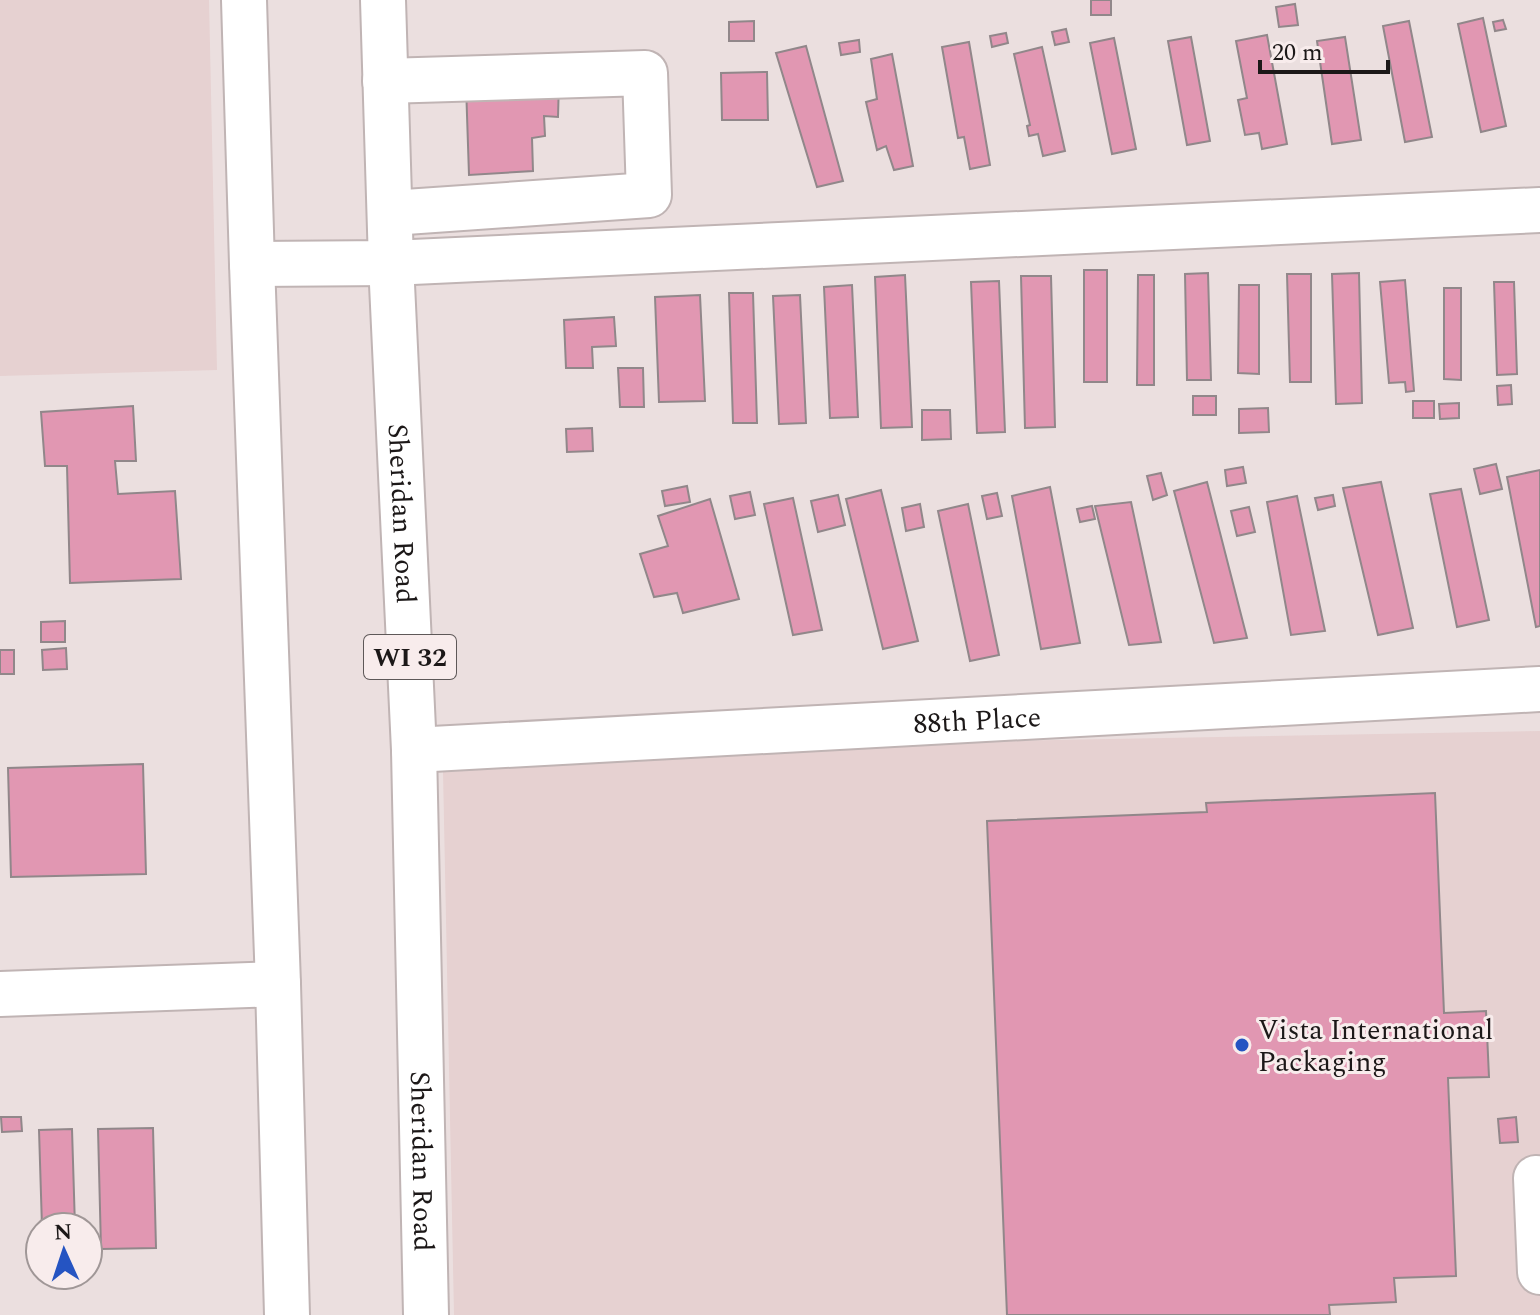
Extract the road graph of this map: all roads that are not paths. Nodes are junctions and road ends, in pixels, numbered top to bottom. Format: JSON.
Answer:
{"nodes":[{"id":1,"x":244,"y":0,"type":"edge"},
{"id":2,"x":383,"y":0,"type":"edge"},
{"id":3,"x":385,"y":81,"type":"junction"},
{"id":4,"x":1540,"y":210,"type":"edge"},
{"id":5,"x":391,"y":213,"type":"junction"},
{"id":6,"x":391,"y":263,"type":"junction"},
{"id":7,"x":252,"y":264,"type":"junction"},
{"id":8,"x":1540,"y":689,"type":"edge"},
{"id":9,"x":414,"y":750,"type":"junction"},
{"id":10,"x":278,"y":984,"type":"junction"},
{"id":11,"x":0,"y":994,"type":"edge"},
{"id":12,"x":1536,"y":1178,"type":"dead end"},
{"id":13,"x":1540,"y":1272,"type":"edge"},
{"id":14,"x":287,"y":1315,"type":"edge"},
{"id":15,"x":426,"y":1315,"type":"edge"}],
"edges":[{"from":1,"to":7,"type":"street"},
{"from":2,"to":3,"type":"street","name":"Sheridan Road","number":"WI 32"},
{"from":3,"to":5,"type":"street","name":"Sheridan Road","number":"WI 32"},
{"from":3,"to":5,"type":"street"},
{"from":4,"to":6,"type":"street"},
{"from":5,"to":6,"type":"street","name":"Sheridan Road","number":"WI 32"},
{"from":6,"to":7,"type":"street"},
{"from":6,"to":9,"type":"street","name":"Sheridan Road","number":"WI 32"},
{"from":7,"to":10,"type":"street"},
{"from":8,"to":9,"type":"street","name":"88th Place"},
{"from":9,"to":15,"type":"street","name":"Sheridan Road","number":"WI 32"},
{"from":10,"to":11,"type":"street"},
{"from":10,"to":14,"type":"street"},
{"from":12,"to":13,"type":"street"}]}
